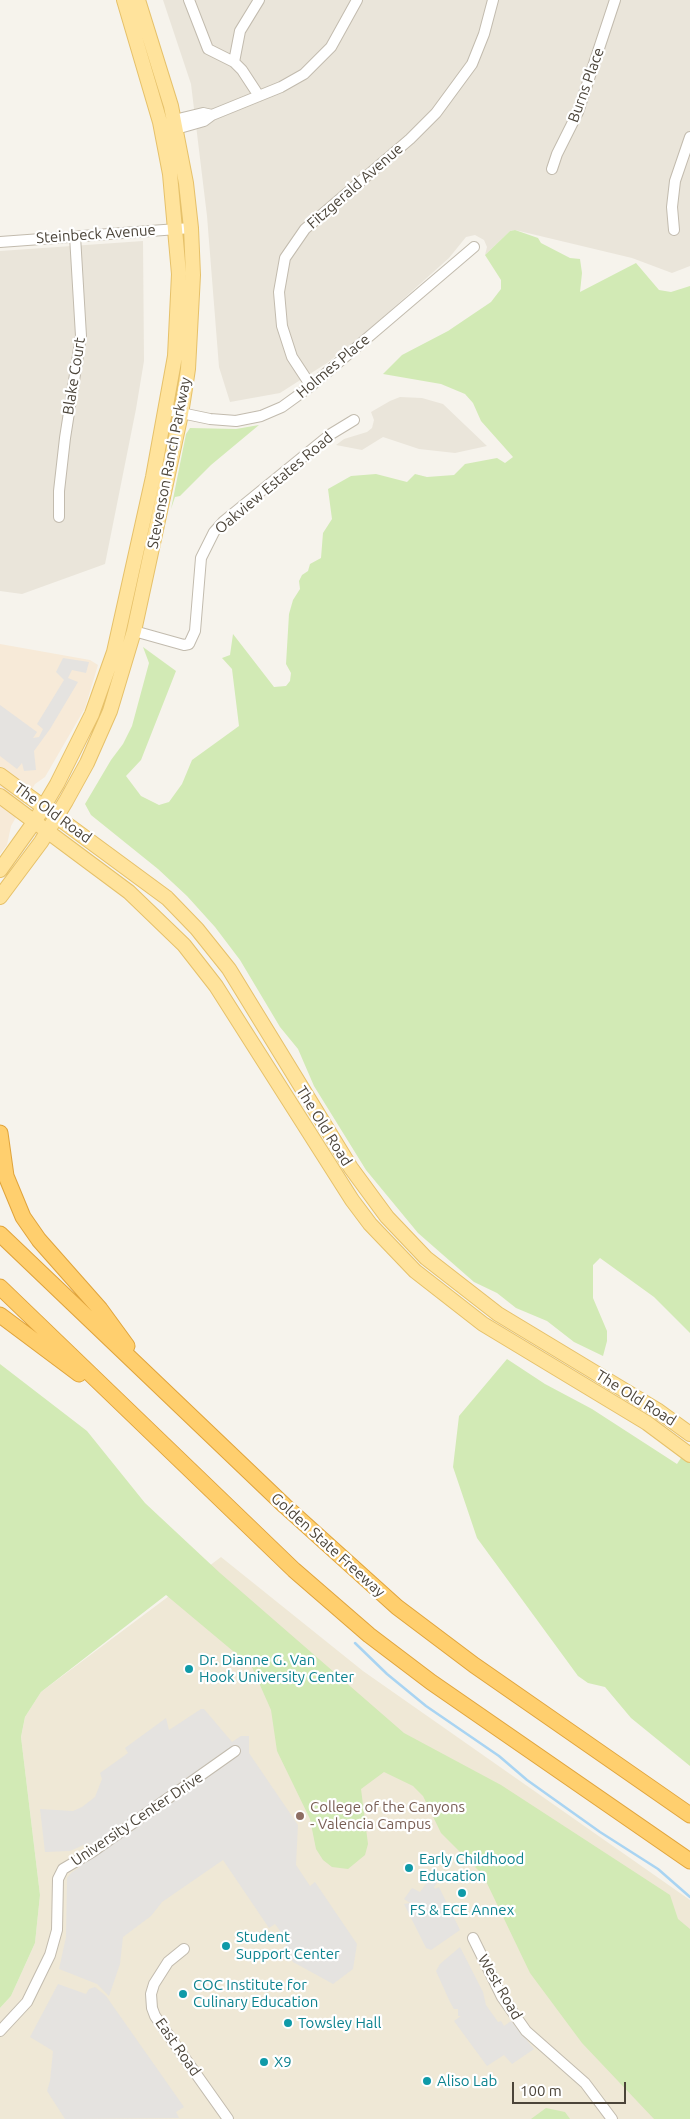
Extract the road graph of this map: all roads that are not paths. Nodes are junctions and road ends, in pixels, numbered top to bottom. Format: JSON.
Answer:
{"nodes":[{"id":1,"x":124,"y":0,"type":"edge"},
{"id":2,"x":138,"y":0,"type":"edge"},
{"id":3,"x":188,"y":0,"type":"edge"},
{"id":4,"x":259,"y":0,"type":"edge"},
{"id":5,"x":357,"y":0,"type":"edge"},
{"id":6,"x":493,"y":0,"type":"edge"},
{"id":7,"x":615,"y":0,"type":"edge"},
{"id":8,"x":234,"y":62,"type":"junction"},
{"id":9,"x":259,"y":96,"type":"junction"},
{"id":10,"x":175,"y":124,"type":"junction"},
{"id":11,"x":690,"y":136,"type":"edge"},
{"id":12,"x":552,"y":169,"type":"dead end"},
{"id":13,"x":191,"y":228,"type":"junction"},
{"id":14,"x":176,"y":229,"type":"junction"},
{"id":15,"x":674,"y":230,"type":"dead end"},
{"id":16,"x":75,"y":236,"type":"junction"},
{"id":17,"x":0,"y":242,"type":"edge"},
{"id":18,"x":474,"y":247,"type":"dead end"},
{"id":19,"x":311,"y":386,"type":"junction"},
{"id":20,"x":167,"y":410,"type":"junction"},
{"id":21,"x":181,"y":414,"type":"junction"},
{"id":22,"x":354,"y":420,"type":"dead end"},
{"id":23,"x":59,"y":517,"type":"dead end"},
{"id":24,"x":134,"y":630,"type":"junction"},
{"id":25,"x":0,"y":775,"type":"edge"},
{"id":26,"x":0,"y":796,"type":"edge"},
{"id":27,"x":44,"y":807,"type":"junction"},
{"id":28,"x":57,"y":816,"type":"junction"},
{"id":29,"x":35,"y":821,"type":"junction"},
{"id":30,"x":48,"y":831,"type":"junction"},
{"id":31,"x":0,"y":870,"type":"edge"},
{"id":32,"x":0,"y":897,"type":"edge"},
{"id":33,"x":0,"y":1133,"type":"edge"},
{"id":34,"x":0,"y":1234,"type":"edge"},
{"id":35,"x":0,"y":1287,"type":"edge"},
{"id":36,"x":0,"y":1316,"type":"edge"},
{"id":37,"x":150,"y":1377,"type":"junction"},
{"id":38,"x":123,"y":1406,"type":"junction"},
{"id":39,"x":690,"y":1434,"type":"edge"},
{"id":40,"x":690,"y":1456,"type":"edge"},
{"id":41,"x":235,"y":1751,"type":"dead end"},
{"id":42,"x":690,"y":1815,"type":"edge"},
{"id":43,"x":690,"y":1861,"type":"edge"},
{"id":44,"x":473,"y":1938,"type":"dead end"},
{"id":45,"x":184,"y":1949,"type":"dead end"},
{"id":46,"x":0,"y":2031,"type":"edge"},
{"id":47,"x":228,"y":2119,"type":"edge"},
{"id":48,"x":612,"y":2119,"type":"edge"}],
"edges":[{"from":1,"to":14,"type":"main road","name":"Stevenson Ranch Parkway"},
{"from":2,"to":10,"type":"main road","name":"Stevenson Ranch Parkway"},
{"from":3,"to":8,"type":"street"},
{"from":4,"to":8,"type":"street"},
{"from":5,"to":9,"type":"street"},
{"from":6,"to":19,"type":"street","name":"Fitzgerald Avenue"},
{"from":7,"to":12,"type":"street","name":"Burns Place"},
{"from":8,"to":9,"type":"street"},
{"from":9,"to":10,"type":"street"},
{"from":10,"to":13,"type":"main road","name":"Stevenson Ranch Parkway"},
{"from":11,"to":15,"type":"street"},
{"from":13,"to":14,"type":"street","name":"Steinbeck Avenue"},
{"from":13,"to":21,"type":"main road","name":"Stevenson Ranch Parkway"},
{"from":14,"to":16,"type":"street","name":"Steinbeck Avenue"},
{"from":14,"to":20,"type":"main road","name":"Stevenson Ranch Parkway"},
{"from":16,"to":17,"type":"street","name":"Steinbeck Avenue"},
{"from":16,"to":23,"type":"street","name":"Blake Court"},
{"from":18,"to":19,"type":"street","name":"Holmes Place"},
{"from":19,"to":21,"type":"street","name":"Holmes Place"},
{"from":20,"to":21,"type":"street","name":"Holmes Place"},
{"from":20,"to":27,"type":"main road","name":"Stevenson Ranch Parkway"},
{"from":21,"to":24,"type":"main road","name":"Stevenson Ranch Parkway"},
{"from":22,"to":24,"type":"street","name":"Oakview Estates Road"},
{"from":24,"to":28,"type":"main road","name":"Stevenson Ranch Parkway"},
{"from":25,"to":27,"type":"main road","name":"The Old Road"},
{"from":26,"to":29,"type":"main road","name":"The Old Road"},
{"from":27,"to":28,"type":"main road","name":"The Old Road"},
{"from":27,"to":29,"type":"main road","name":"Stevenson Ranch Parkway"},
{"from":28,"to":30,"type":"main road","name":"Stevenson Ranch Parkway"},
{"from":28,"to":39,"type":"main road","name":"The Old Road"},
{"from":29,"to":30,"type":"main road","name":"The Old Road"},
{"from":29,"to":31,"type":"main road","name":"Stevenson Ranch Parkway"},
{"from":30,"to":32,"type":"main road","name":"Stevenson Ranch Parkway"},
{"from":30,"to":40,"type":"main road","name":"The Old Road"},
{"from":33,"to":37,"type":"highway"},
{"from":34,"to":37,"type":"highway","name":"Golden State Freeway"},
{"from":35,"to":38,"type":"highway"},
{"from":36,"to":38,"type":"highway"},
{"from":37,"to":42,"type":"highway","name":"Golden State Freeway"},
{"from":38,"to":43,"type":"highway"},
{"from":41,"to":46,"type":"street","name":"University Center Drive"},
{"from":44,"to":48,"type":"street","name":"West Road"},
{"from":45,"to":47,"type":"street","name":"East Road"}]}
